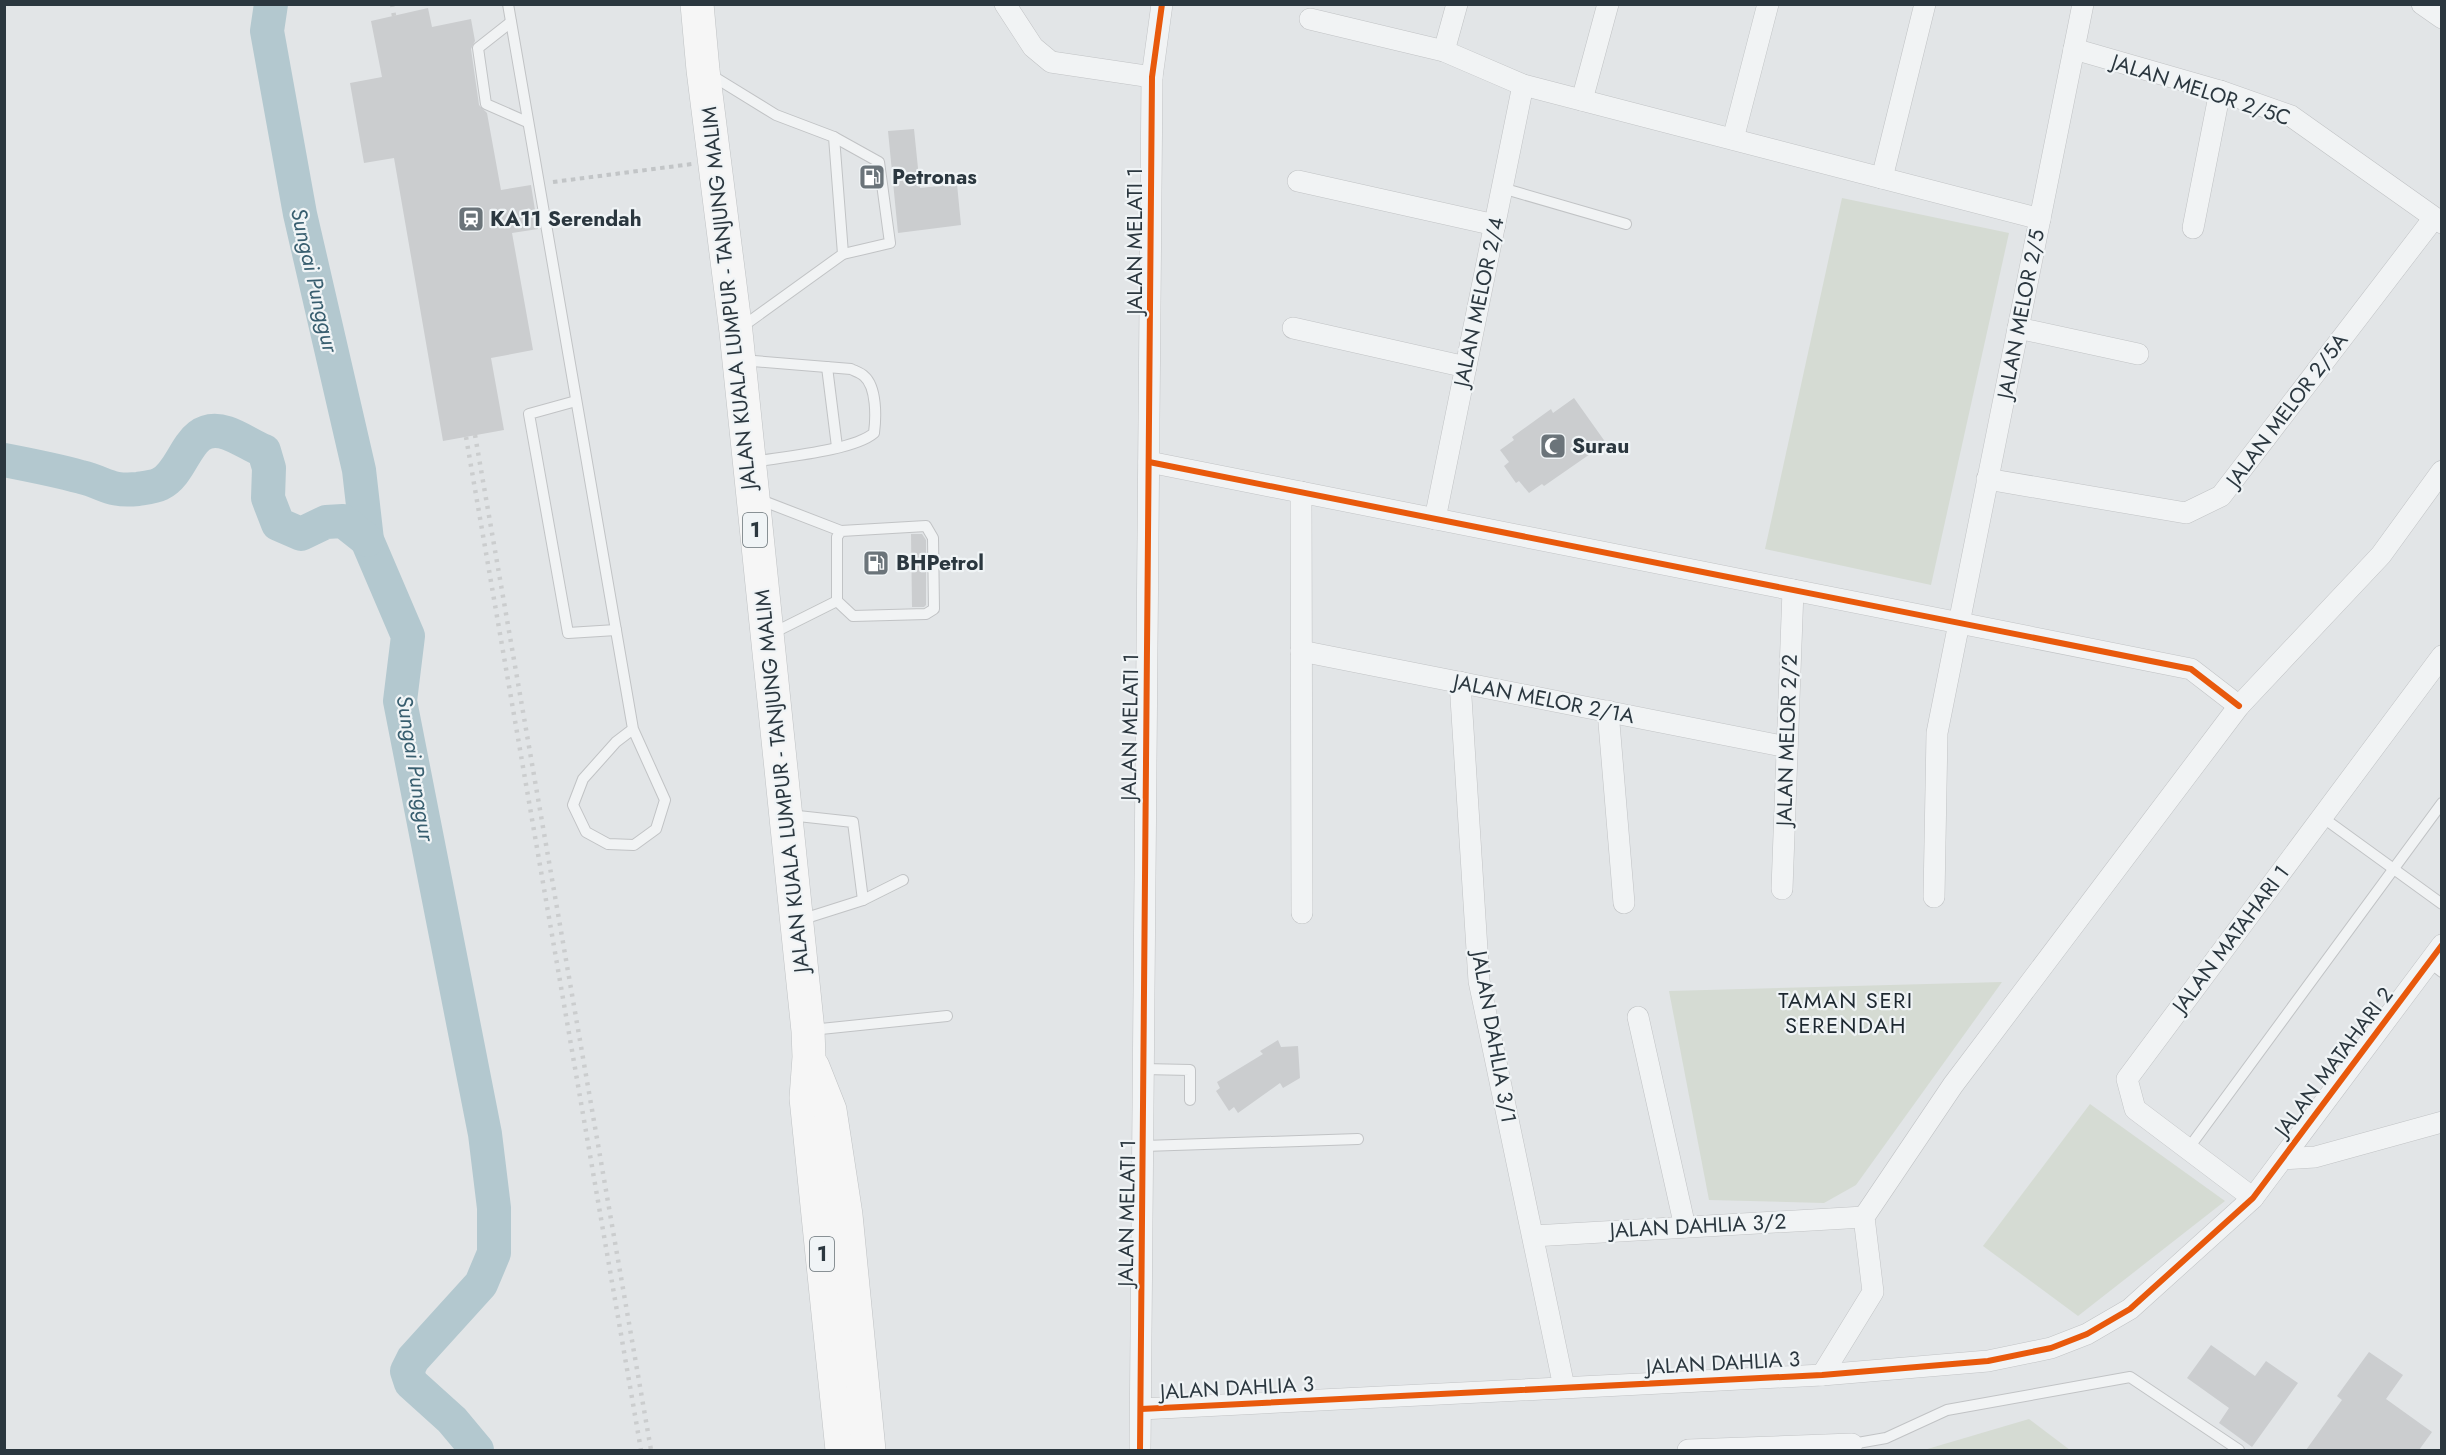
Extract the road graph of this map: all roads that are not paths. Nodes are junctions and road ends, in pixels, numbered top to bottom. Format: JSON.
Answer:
{"nodes":[{"id":1,"x":508,"y":4,"type":"edge"},
{"id":2,"x":697,"y":4,"type":"edge"},
{"id":3,"x":1005,"y":4,"type":"edge"},
{"id":4,"x":1162,"y":4,"type":"edge"},
{"id":5,"x":1457,"y":4,"type":"edge"},
{"id":6,"x":1608,"y":4,"type":"edge"},
{"id":7,"x":1768,"y":4,"type":"edge"},
{"id":8,"x":1925,"y":4,"type":"edge"},
{"id":9,"x":2084,"y":4,"type":"edge"},
{"id":10,"x":2422,"y":4,"type":"edge"},
{"id":11,"x":2442,"y":18,"type":"edge"},
{"id":12,"x":1310,"y":19,"type":"dead end"},
{"id":13,"x":511,"y":22,"type":"junction"},
{"id":14,"x":2074,"y":49,"type":"junction"},
{"id":15,"x":1444,"y":51,"type":"junction"},
{"id":16,"x":703,"y":70,"type":"junction"},
{"id":17,"x":1152,"y":77,"type":"junction"},
{"id":18,"x":1523,"y":85,"type":"junction"},
{"id":19,"x":2220,"y":91,"type":"junction"},
{"id":20,"x":1582,"y":100,"type":"junction"},
{"id":21,"x":527,"y":122,"type":"junction"},
{"id":22,"x":834,"y":137,"type":"junction"},
{"id":23,"x":1733,"y":139,"type":"junction"},
{"id":24,"x":1882,"y":178,"type":"junction"},
{"id":25,"x":1298,"y":182,"type":"dead end"},
{"id":26,"x":1502,"y":188,"type":"junction"},
{"id":27,"x":2040,"y":219,"type":"junction"},
{"id":28,"x":2438,"y":220,"type":"edge"},
{"id":29,"x":1626,"y":224,"type":"dead end"},
{"id":30,"x":1495,"y":225,"type":"junction"},
{"id":31,"x":2193,"y":228,"type":"dead end"},
{"id":32,"x":843,"y":254,"type":"junction"},
{"id":33,"x":1293,"y":328,"type":"dead end"},
{"id":34,"x":2018,"y":328,"type":"junction"},
{"id":35,"x":737,"y":346,"type":"junction"},
{"id":36,"x":2138,"y":354,"type":"dead end"},
{"id":37,"x":827,"y":367,"type":"junction"},
{"id":38,"x":1466,"y":367,"type":"junction"},
{"id":39,"x":576,"y":400,"type":"junction"},
{"id":40,"x":837,"y":447,"type":"junction"},
{"id":41,"x":748,"y":462,"type":"junction"},
{"id":42,"x":1149,"y":462,"type":"junction"},
{"id":43,"x":2442,"y":471,"type":"edge"},
{"id":44,"x":1988,"y":479,"type":"junction"},
{"id":45,"x":1301,"y":492,"type":"junction"},
{"id":46,"x":752,"y":497,"type":"junction"},
{"id":47,"x":1435,"y":519,"type":"junction"},
{"id":48,"x":841,"y":531,"type":"junction"},
{"id":49,"x":1793,"y":590,"type":"junction"},
{"id":50,"x":837,"y":601,"type":"junction"},
{"id":51,"x":1958,"y":623,"type":"junction"},
{"id":52,"x":616,"y":630,"type":"junction"},
{"id":53,"x":767,"y":636,"type":"junction"},
{"id":54,"x":1301,"y":651,"type":"junction"},
{"id":55,"x":2442,"y":656,"type":"edge"},
{"id":56,"x":1460,"y":682,"type":"junction"},
{"id":57,"x":2240,"y":706,"type":"junction"},
{"id":58,"x":1608,"y":711,"type":"junction"},
{"id":59,"x":633,"y":729,"type":"junction"},
{"id":60,"x":1787,"y":747,"type":"junction"},
{"id":61,"x":2442,"y":803,"type":"edge"},
{"id":62,"x":785,"y":815,"type":"junction"},
{"id":63,"x":2322,"y":817,"type":"junction"},
{"id":64,"x":2393,"y":869,"type":"junction"},
{"id":65,"x":903,"y":880,"type":"dead end"},
{"id":66,"x":1782,"y":889,"type":"dead end"},
{"id":67,"x":1934,"y":897,"type":"dead end"},
{"id":68,"x":863,"y":900,"type":"junction"},
{"id":69,"x":1624,"y":903,"type":"dead end"},
{"id":70,"x":2442,"y":904,"type":"edge"},
{"id":71,"x":1302,"y":913,"type":"dead end"},
{"id":72,"x":797,"y":921,"type":"junction"},
{"id":73,"x":2437,"y":960,"type":"edge"},
{"id":74,"x":947,"y":1016,"type":"dead end"},
{"id":75,"x":1638,"y":1017,"type":"dead end"},
{"id":76,"x":809,"y":1044,"type":"junction"},
{"id":77,"x":1144,"y":1069,"type":"junction"},
{"id":78,"x":1190,"y":1100,"type":"dead end"},
{"id":79,"x":2442,"y":1122,"type":"edge"},
{"id":80,"x":1358,"y":1139,"type":"dead end"},
{"id":81,"x":1144,"y":1146,"type":"junction"},
{"id":82,"x":2188,"y":1149,"type":"junction"},
{"id":83,"x":2283,"y":1159,"type":"junction"},
{"id":84,"x":2253,"y":1198,"type":"junction"},
{"id":85,"x":1864,"y":1217,"type":"junction"},
{"id":86,"x":1685,"y":1227,"type":"junction"},
{"id":87,"x":1533,"y":1236,"type":"junction"},
{"id":88,"x":1822,"y":1375,"type":"junction"},
{"id":89,"x":1564,"y":1388,"type":"junction"},
{"id":90,"x":1141,"y":1409,"type":"junction"},
{"id":91,"x":1852,"y":1444,"type":"joint"},
{"id":92,"x":865,"y":1445,"type":"edge"},
{"id":93,"x":1140,"y":1450,"type":"edge"},
{"id":94,"x":1688,"y":1450,"type":"edge"},
{"id":95,"x":2239,"y":1450,"type":"edge"}],
"edges":[{"from":1,"to":13,"type":"lane"},
{"from":2,"to":16,"type":"main road","name":"JALAN KUALA LUMPUR - TANJUNG MALIM","number":"1"},
{"from":3,"to":17,"type":"street"},
{"from":4,"to":17,"type":"street","name":"JALAN MELATI 1"},
{"from":5,"to":15,"type":"street"},
{"from":6,"to":20,"type":"street"},
{"from":7,"to":23,"type":"street"},
{"from":8,"to":24,"type":"street"},
{"from":9,"to":14,"type":"street","name":"JALAN MELOR 2/5"},
{"from":10,"to":11,"type":"street"},
{"from":12,"to":15,"type":"street"},
{"from":13,"to":21,"type":"lane"},
{"from":13,"to":21,"type":"lane"},
{"from":14,"to":19,"type":"street","name":"JALAN MELOR 2/5C"},
{"from":14,"to":27,"type":"street","name":"JALAN MELOR 2/5"},
{"from":15,"to":18,"type":"street"},
{"from":16,"to":22,"type":"lane"},
{"from":16,"to":35,"type":"main road","name":"JALAN KUALA LUMPUR - TANJUNG MALIM","number":"1"},
{"from":17,"to":42,"type":"street","name":"JALAN MELATI 1"},
{"from":18,"to":20,"type":"street"},
{"from":18,"to":26,"type":"street","name":"JALAN MELOR 2/4"},
{"from":19,"to":28,"type":"street","name":"JALAN MELOR 2/5C"},
{"from":19,"to":31,"type":"street"},
{"from":20,"to":23,"type":"street"},
{"from":21,"to":39,"type":"lane"},
{"from":22,"to":32,"type":"lane"},
{"from":22,"to":32,"type":"lane"},
{"from":23,"to":24,"type":"street"},
{"from":24,"to":27,"type":"street"},
{"from":25,"to":30,"type":"street"},
{"from":26,"to":29,"type":"lane"},
{"from":26,"to":30,"type":"street","name":"JALAN MELOR 2/4"},
{"from":27,"to":34,"type":"street","name":"JALAN MELOR 2/5"},
{"from":28,"to":44,"type":"street","name":"JALAN MELOR 2/5A"},
{"from":30,"to":38,"type":"street","name":"JALAN MELOR 2/4"},
{"from":32,"to":35,"type":"lane"},
{"from":33,"to":38,"type":"street"},
{"from":34,"to":36,"type":"street"},
{"from":34,"to":44,"type":"street","name":"JALAN MELOR 2/5"},
{"from":35,"to":37,"type":"lane"},
{"from":35,"to":41,"type":"main road","name":"JALAN KUALA LUMPUR - TANJUNG MALIM","number":"1"},
{"from":37,"to":40,"type":"lane"},
{"from":37,"to":40,"type":"lane"},
{"from":38,"to":47,"type":"street","name":"JALAN MELOR 2/4"},
{"from":39,"to":52,"type":"lane"},
{"from":39,"to":52,"type":"lane"},
{"from":40,"to":41,"type":"lane"},
{"from":41,"to":46,"type":"main road","name":"JALAN KUALA LUMPUR - TANJUNG MALIM","number":"1"},
{"from":42,"to":45,"type":"street"},
{"from":42,"to":77,"type":"street","name":"JALAN MELATI 1"},
{"from":43,"to":57,"type":"street"},
{"from":44,"to":51,"type":"street","name":"JALAN MELOR 2/5"},
{"from":45,"to":47,"type":"street"},
{"from":45,"to":54,"type":"street"},
{"from":46,"to":48,"type":"lane"},
{"from":46,"to":53,"type":"main road","name":"JALAN KUALA LUMPUR - TANJUNG MALIM","number":"1"},
{"from":47,"to":49,"type":"street"},
{"from":48,"to":50,"type":"lane"},
{"from":48,"to":50,"type":"lane"},
{"from":49,"to":51,"type":"street"},
{"from":49,"to":60,"type":"street","name":"JALAN MELOR 2/2"},
{"from":50,"to":53,"type":"lane"},
{"from":51,"to":57,"type":"street"},
{"from":51,"to":67,"type":"street","name":"JALAN MELOR 2/5"},
{"from":52,"to":59,"type":"lane"},
{"from":53,"to":62,"type":"main road","name":"JALAN KUALA LUMPUR - TANJUNG MALIM","number":"1"},
{"from":54,"to":56,"type":"street","name":"JALAN MELOR 2/1A"},
{"from":54,"to":71,"type":"street"},
{"from":55,"to":63,"type":"street","name":"JALAN MATAHARI 1"},
{"from":56,"to":58,"type":"street","name":"JALAN MELOR 2/1A"},
{"from":56,"to":87,"type":"street","name":"JALAN DAHLIA 3/1"},
{"from":57,"to":85,"type":"street"},
{"from":58,"to":60,"type":"street","name":"JALAN MELOR 2/1A"},
{"from":58,"to":69,"type":"street"},
{"from":59,"to":59,"type":"lane"},
{"from":60,"to":66,"type":"street","name":"JALAN MELOR 2/2"},
{"from":61,"to":64,"type":"lane"},
{"from":62,"to":68,"type":"lane"},
{"from":62,"to":72,"type":"main road","name":"JALAN KUALA LUMPUR - TANJUNG MALIM","number":"1"},
{"from":63,"to":64,"type":"lane"},
{"from":63,"to":82,"type":"street","name":"JALAN MATAHARI 1"},
{"from":64,"to":70,"type":"lane"},
{"from":64,"to":82,"type":"lane"},
{"from":65,"to":68,"type":"lane"},
{"from":68,"to":72,"type":"lane"},
{"from":72,"to":76,"type":"main road","name":"JALAN KUALA LUMPUR - TANJUNG MALIM","number":"1"},
{"from":73,"to":83,"type":"street","name":"JALAN MATAHARI 2"},
{"from":74,"to":76,"type":"lane"},
{"from":75,"to":86,"type":"street"},
{"from":76,"to":92,"type":"main road","name":"JALAN KUALA LUMPUR - TANJUNG MALIM","number":"1"},
{"from":77,"to":78,"type":"lane"},
{"from":77,"to":81,"type":"street","name":"JALAN MELATI 1"},
{"from":79,"to":83,"type":"street"},
{"from":80,"to":81,"type":"lane"},
{"from":81,"to":90,"type":"street","name":"JALAN MELATI 1"},
{"from":82,"to":84,"type":"street","name":"JALAN MATAHARI 1"},
{"from":83,"to":84,"type":"street","name":"JALAN MATAHARI 2"},
{"from":84,"to":88,"type":"street","name":"JALAN DAHLIA 3"},
{"from":85,"to":86,"type":"street","name":"JALAN DAHLIA 3/2"},
{"from":85,"to":88,"type":"street"},
{"from":86,"to":87,"type":"street","name":"JALAN DAHLIA 3/2"},
{"from":87,"to":89,"type":"street","name":"JALAN DAHLIA 3/1"},
{"from":88,"to":89,"type":"street","name":"JALAN DAHLIA 3"},
{"from":89,"to":90,"type":"street","name":"JALAN DAHLIA 3"},
{"from":90,"to":93,"type":"street","name":"JALAN MELATI 1"},
{"from":91,"to":94,"type":"street"},
{"from":91,"to":95,"type":"lane"}]}
